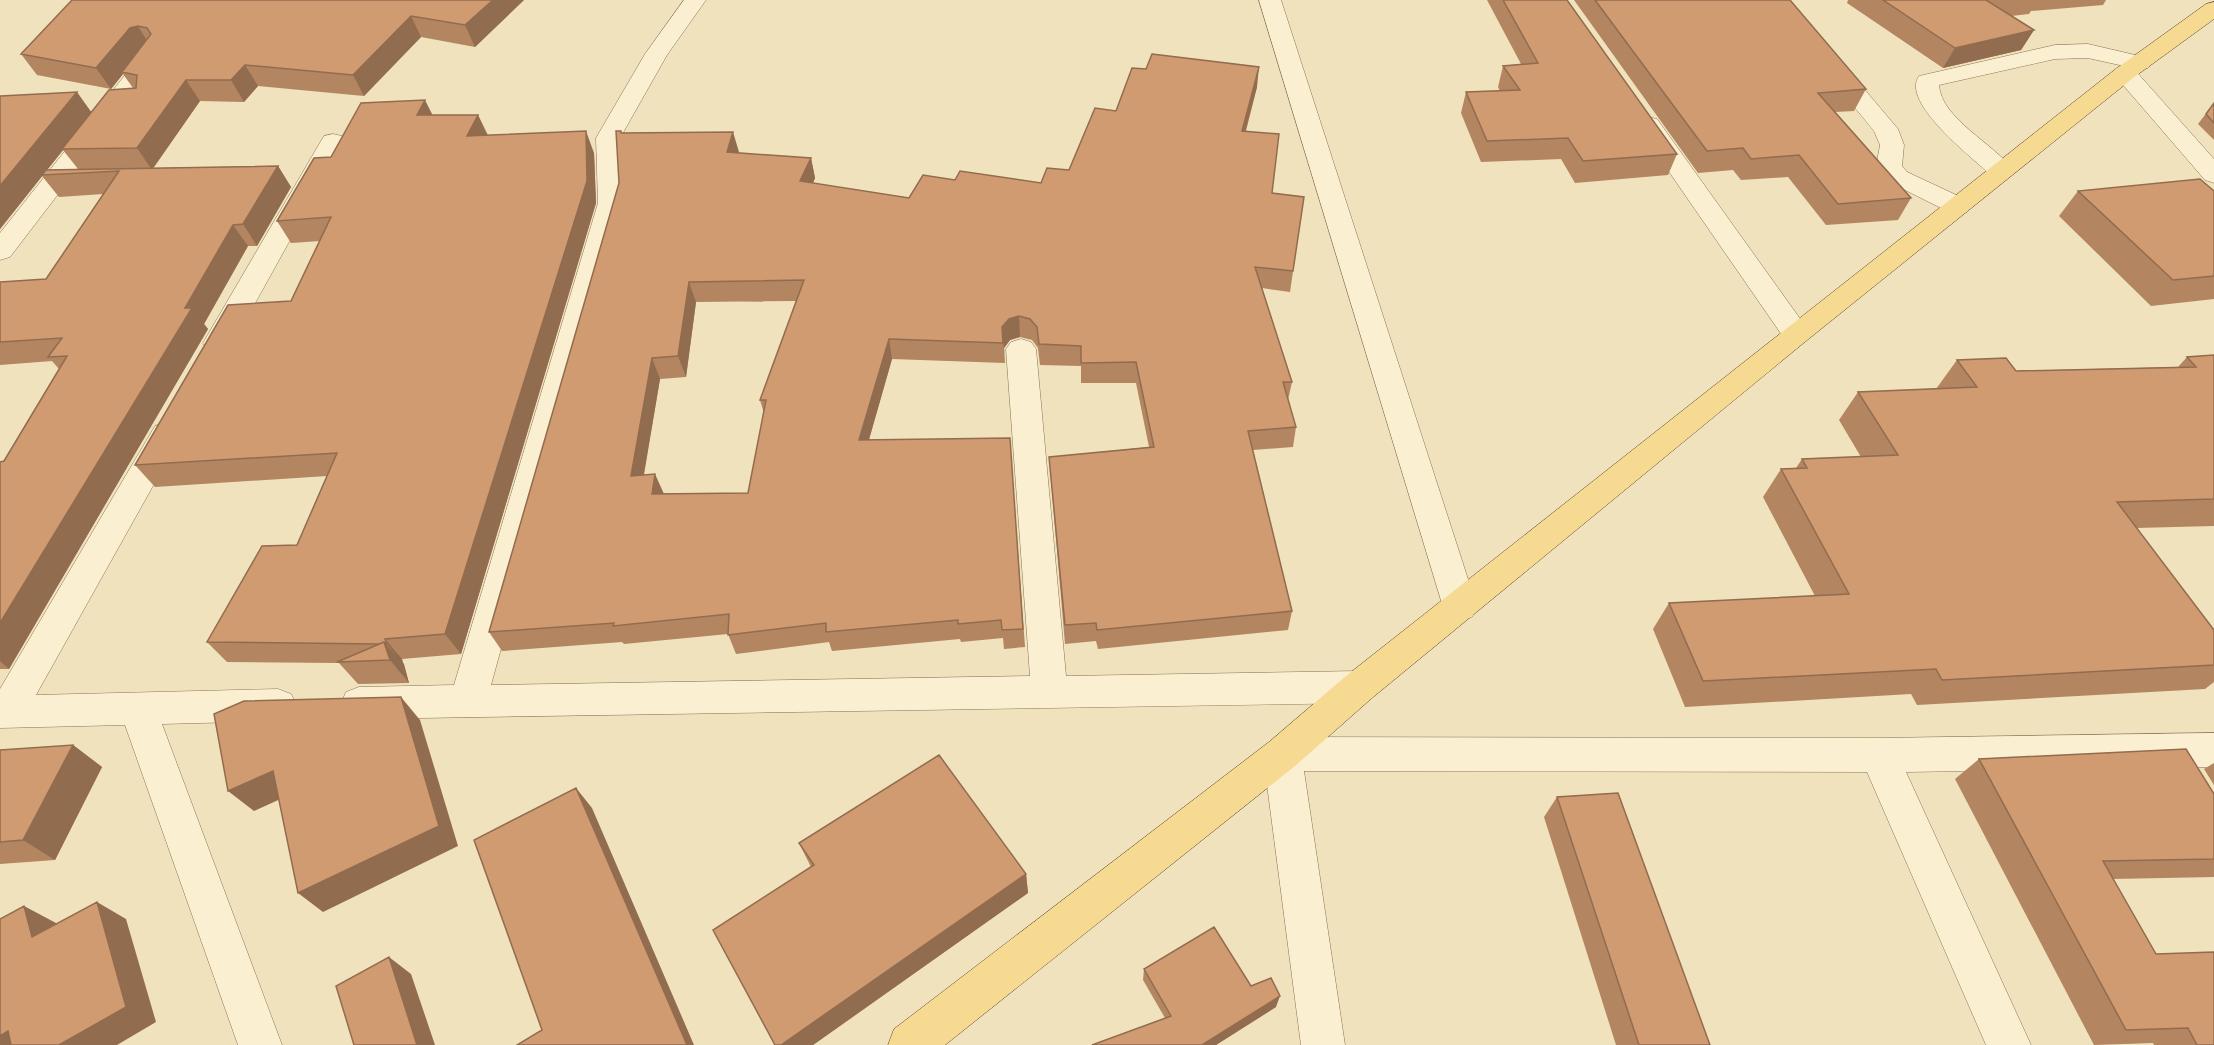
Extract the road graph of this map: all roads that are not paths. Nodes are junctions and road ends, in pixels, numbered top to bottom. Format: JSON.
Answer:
{"nodes":[{"id":1,"x":695,"y":0,"type":"edge"},
{"id":2,"x":1270,"y":0,"type":"edge"},
{"id":3,"x":1777,"y":0,"type":"edge"},
{"id":4,"x":2210,"y":17,"type":"edge"},
{"id":5,"x":152,"y":56,"type":"edge"},
{"id":6,"x":2133,"y":68,"type":"junction"},
{"id":7,"x":1634,"y":105,"type":"edge"},
{"id":8,"x":333,"y":141,"type":"dead end"},
{"id":9,"x":2001,"y":171,"type":"junction"},
{"id":10,"x":2214,"y":175,"type":"edge"},
{"id":11,"x":55,"y":181,"type":"junction"},
{"id":12,"x":90,"y":181,"type":"edge"},
{"id":13,"x":1958,"y":206,"type":"junction"},
{"id":14,"x":0,"y":251,"type":"edge"},
{"id":15,"x":1796,"y":334,"type":"junction"},
{"id":16,"x":1021,"y":349,"type":"dead end"},
{"id":17,"x":207,"y":362,"type":"edge"},
{"id":18,"x":177,"y":414,"type":"edge"},
{"id":19,"x":1460,"y":607,"type":"junction"},
{"id":20,"x":1359,"y":687,"type":"junction"},
{"id":21,"x":1049,"y":692,"type":"junction"},
{"id":22,"x":468,"y":700,"type":"junction"},
{"id":23,"x":138,"y":709,"type":"junction"},
{"id":24,"x":4,"y":712,"type":"edge"},
{"id":25,"x":2214,"y":750,"type":"edge"},
{"id":26,"x":2169,"y":751,"type":"junction"},
{"id":27,"x":1282,"y":754,"type":"junction"},
{"id":28,"x":1879,"y":755,"type":"junction"},
{"id":29,"x":2192,"y":788,"type":"edge"},
{"id":30,"x":260,"y":1045,"type":"edge"},
{"id":31,"x":910,"y":1045,"type":"edge"},
{"id":32,"x":1323,"y":1045,"type":"edge"},
{"id":33,"x":2009,"y":1045,"type":"edge"}],
"edges":[{"from":1,"to":22,"type":"street"},
{"from":2,"to":19,"type":"street"},
{"from":3,"to":13,"type":"street"},
{"from":4,"to":6,"type":"main road"},
{"from":5,"to":11,"type":"street"},
{"from":6,"to":9,"type":"main road"},
{"from":6,"to":9,"type":"street"},
{"from":6,"to":10,"type":"street"},
{"from":7,"to":15,"type":"street"},
{"from":8,"to":17,"type":"street"},
{"from":9,"to":13,"type":"main road"},
{"from":11,"to":12,"type":"street"},
{"from":11,"to":14,"type":"street"},
{"from":13,"to":15,"type":"main road"},
{"from":15,"to":19,"type":"main road"},
{"from":16,"to":21,"type":"street"},
{"from":18,"to":24,"type":"street"},
{"from":19,"to":20,"type":"main road"},
{"from":20,"to":21,"type":"street"},
{"from":20,"to":27,"type":"main road"},
{"from":21,"to":22,"type":"street"},
{"from":22,"to":23,"type":"street"},
{"from":23,"to":24,"type":"street"},
{"from":23,"to":30,"type":"street"},
{"from":25,"to":26,"type":"street"},
{"from":26,"to":28,"type":"street"},
{"from":26,"to":29,"type":"street"},
{"from":27,"to":28,"type":"street"},
{"from":27,"to":31,"type":"main road"},
{"from":27,"to":32,"type":"street"},
{"from":28,"to":33,"type":"street"}]}
